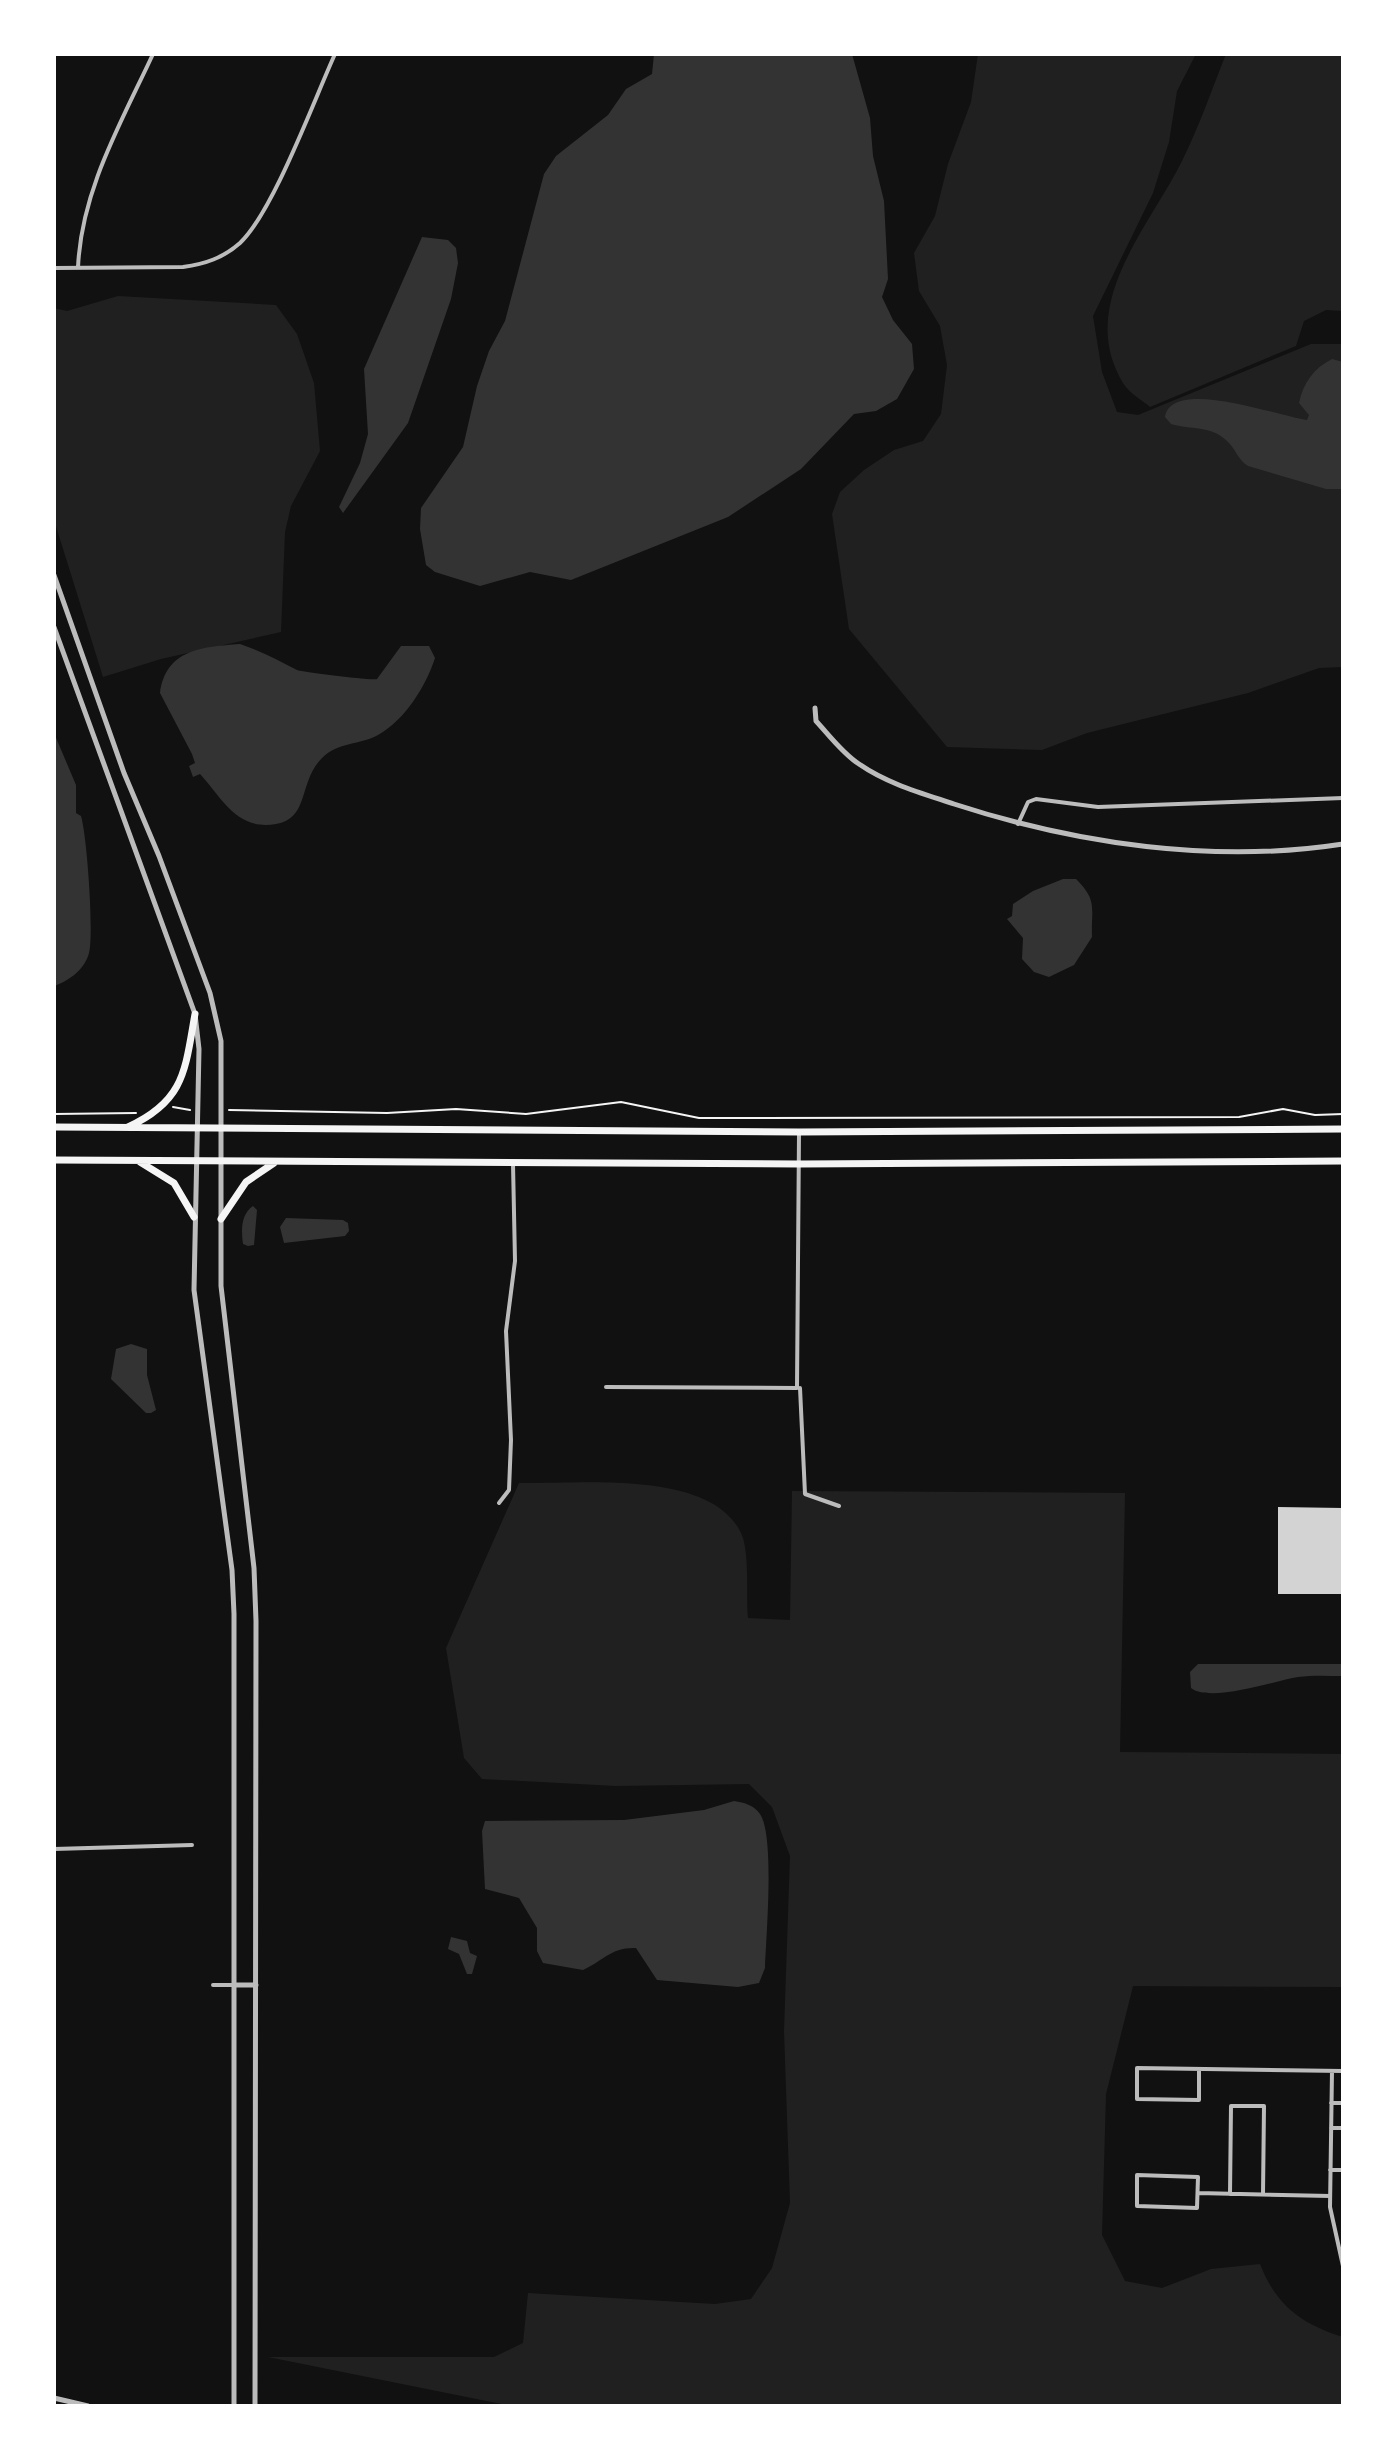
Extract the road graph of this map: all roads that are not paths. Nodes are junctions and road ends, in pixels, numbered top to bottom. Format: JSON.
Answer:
{"nodes":[{"id":1,"x":153,"y":54,"type":"edge"},
{"id":2,"x":335,"y":54,"type":"edge"},
{"id":3,"x":54,"y":268,"type":"edge"},
{"id":4,"x":78,"y":268,"type":"junction"},
{"id":5,"x":54,"y":575,"type":"edge"},
{"id":6,"x":54,"y":627,"type":"edge"},
{"id":7,"x":815,"y":708,"type":"dead end"},
{"id":8,"x":1343,"y":798,"type":"edge"},
{"id":9,"x":1018,"y":824,"type":"junction"},
{"id":10,"x":1343,"y":844,"type":"edge"},
{"id":11,"x":195,"y":1014,"type":"junction"},
{"id":12,"x":54,"y":1127,"type":"edge"},
{"id":13,"x":125,"y":1128,"type":"junction"},
{"id":14,"x":223,"y":1129,"type":"junction"},
{"id":15,"x":1343,"y":1129,"type":"edge"},
{"id":16,"x":197,"y":1130,"type":"junction"},
{"id":17,"x":799,"y":1132,"type":"junction"},
{"id":18,"x":54,"y":1160,"type":"edge"},
{"id":19,"x":138,"y":1161,"type":"junction"},
{"id":20,"x":195,"y":1161,"type":"junction"},
{"id":21,"x":1343,"y":1161,"type":"edge"},
{"id":22,"x":223,"y":1163,"type":"junction"},
{"id":23,"x":275,"y":1163,"type":"junction"},
{"id":24,"x":513,"y":1164,"type":"junction"},
{"id":25,"x":799,"y":1164,"type":"junction"},
{"id":26,"x":194,"y":1217,"type":"junction"},
{"id":27,"x":221,"y":1219,"type":"junction"},
{"id":28,"x":606,"y":1387,"type":"dead end"},
{"id":29,"x":798,"y":1388,"type":"junction"},
{"id":30,"x":499,"y":1503,"type":"dead end"},
{"id":31,"x":839,"y":1506,"type":"dead end"},
{"id":32,"x":192,"y":1845,"type":"dead end"},
{"id":33,"x":54,"y":1849,"type":"edge"},
{"id":34,"x":213,"y":1985,"type":"dead end"},
{"id":35,"x":234,"y":1985,"type":"junction"},
{"id":36,"x":256,"y":1985,"type":"junction"},
{"id":37,"x":1199,"y":2069,"type":"junction"},
{"id":38,"x":1332,"y":2071,"type":"junction"},
{"id":39,"x":1343,"y":2071,"type":"edge"},
{"id":40,"x":1331,"y":2103,"type":"junction"},
{"id":41,"x":1343,"y":2103,"type":"edge"},
{"id":42,"x":1331,"y":2128,"type":"junction"},
{"id":43,"x":1343,"y":2128,"type":"edge"},
{"id":44,"x":1330,"y":2170,"type":"junction"},
{"id":45,"x":1343,"y":2170,"type":"edge"},
{"id":46,"x":1198,"y":2193,"type":"junction"},
{"id":47,"x":1230,"y":2194,"type":"junction"},
{"id":48,"x":1263,"y":2194,"type":"junction"},
{"id":49,"x":1330,"y":2196,"type":"junction"},
{"id":50,"x":1343,"y":2241,"type":"edge"},
{"id":51,"x":1336,"y":2244,"type":"junction"},
{"id":52,"x":1343,"y":2266,"type":"edge"},
{"id":53,"x":54,"y":2398,"type":"edge"},
{"id":54,"x":88,"y":2406,"type":"edge"},
{"id":55,"x":234,"y":2406,"type":"edge"},
{"id":56,"x":255,"y":2406,"type":"edge"}],
"edges":[{"from":1,"to":4,"type":"street"},
{"from":2,"to":4,"type":"street"},
{"from":3,"to":4,"type":"street"},
{"from":5,"to":14,"type":"street"},
{"from":6,"to":11,"type":"street"},
{"from":7,"to":9,"type":"street"},
{"from":8,"to":9,"type":"street"},
{"from":9,"to":10,"type":"street"},
{"from":11,"to":13,"type":"main road"},
{"from":11,"to":16,"type":"street"},
{"from":12,"to":13,"type":"main road"},
{"from":13,"to":16,"type":"main road"},
{"from":14,"to":16,"type":"main road"},
{"from":14,"to":17,"type":"main road"},
{"from":14,"to":22,"type":"street"},
{"from":15,"to":17,"type":"main road"},
{"from":16,"to":20,"type":"street"},
{"from":17,"to":25,"type":"street"},
{"from":18,"to":19,"type":"main road"},
{"from":19,"to":20,"type":"main road"},
{"from":19,"to":26,"type":"main road"},
{"from":20,"to":22,"type":"main road"},
{"from":20,"to":26,"type":"street"},
{"from":21,"to":25,"type":"main road"},
{"from":22,"to":23,"type":"main road"},
{"from":22,"to":27,"type":"street"},
{"from":23,"to":24,"type":"main road"},
{"from":23,"to":27,"type":"main road"},
{"from":24,"to":25,"type":"main road"},
{"from":24,"to":30,"type":"street"},
{"from":25,"to":29,"type":"street"},
{"from":26,"to":35,"type":"street"},
{"from":27,"to":36,"type":"street"},
{"from":28,"to":29,"type":"street"},
{"from":29,"to":31,"type":"street"},
{"from":32,"to":33,"type":"street"},
{"from":34,"to":35,"type":"street"},
{"from":35,"to":36,"type":"street"},
{"from":35,"to":55,"type":"street"},
{"from":36,"to":56,"type":"street"},
{"from":37,"to":37,"type":"street"},
{"from":37,"to":38,"type":"street"},
{"from":38,"to":39,"type":"street"},
{"from":38,"to":40,"type":"street"},
{"from":40,"to":41,"type":"street"},
{"from":40,"to":42,"type":"street"},
{"from":42,"to":43,"type":"street"},
{"from":42,"to":44,"type":"street"},
{"from":44,"to":45,"type":"street"},
{"from":44,"to":49,"type":"street"},
{"from":46,"to":46,"type":"street"},
{"from":46,"to":47,"type":"street"},
{"from":47,"to":48,"type":"street"},
{"from":47,"to":48,"type":"street"},
{"from":48,"to":49,"type":"street"},
{"from":49,"to":51,"type":"street"},
{"from":50,"to":51,"type":"street"},
{"from":51,"to":52,"type":"street"},
{"from":53,"to":54,"type":"street"}]}
